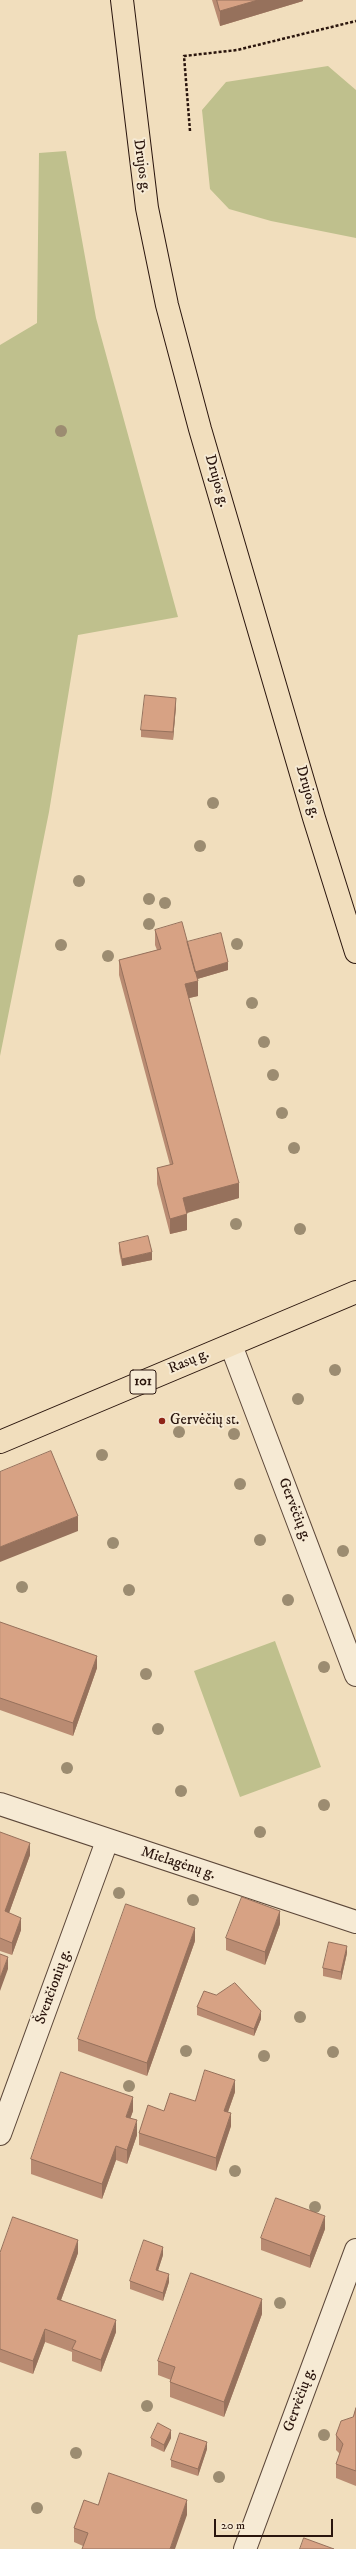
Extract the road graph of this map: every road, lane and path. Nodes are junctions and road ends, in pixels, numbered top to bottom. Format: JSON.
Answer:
{"nodes":[{"id":1,"x":122,"y":0,"type":"edge"},
{"id":2,"x":356,"y":20,"type":"edge"},
{"id":3,"x":190,"y":131,"type":"dead end"},
{"id":4,"x":356,"y":952,"type":"edge"},
{"id":5,"x":356,"y":1292,"type":"edge"},
{"id":6,"x":231,"y":1345,"type":"junction"},
{"id":7,"x":0,"y":1442,"type":"edge"},
{"id":8,"x":356,"y":1675,"type":"edge"},
{"id":9,"x":0,"y":1804,"type":"edge"},
{"id":10,"x":107,"y":1841,"type":"junction"},
{"id":11,"x":356,"y":1922,"type":"edge"},
{"id":12,"x":0,"y":2134,"type":"edge"},
{"id":13,"x":356,"y":2250,"type":"edge"},
{"id":14,"x":245,"y":2549,"type":"edge"}],
"edges":[{"from":1,"to":4,"type":"main road","name":"Drujos g."},
{"from":2,"to":3,"type":"path"},
{"from":5,"to":6,"type":"main road","name":"Rasų g.","number":"101"},
{"from":6,"to":7,"type":"main road","name":"Rasų g.","number":"101"},
{"from":6,"to":8,"type":"street","name":"Gervėčių g."},
{"from":9,"to":10,"type":"street","name":"Mielagėnų g."},
{"from":10,"to":11,"type":"street","name":"Mielagėnų g."},
{"from":10,"to":12,"type":"street","name":"Švenčionių g."},
{"from":13,"to":14,"type":"street","name":"Gervėčių g."}]}
